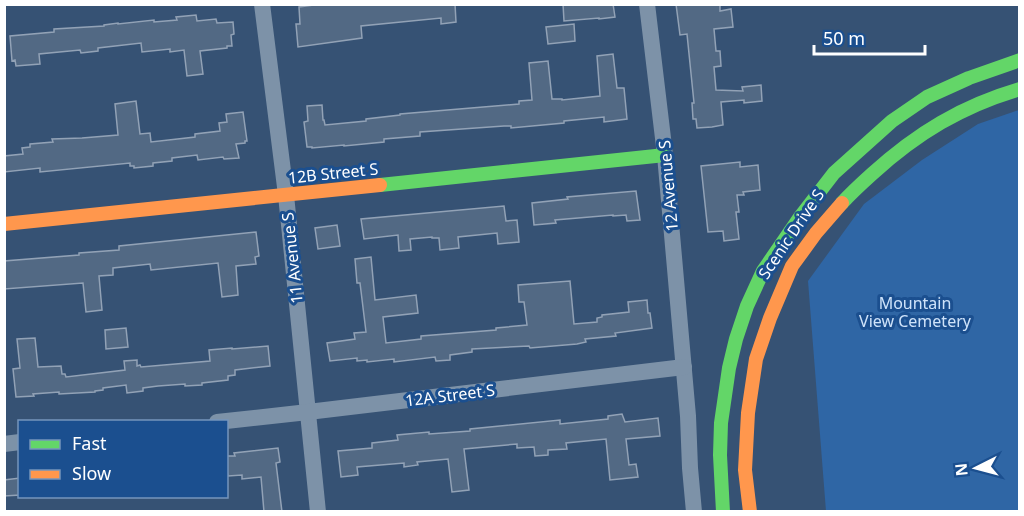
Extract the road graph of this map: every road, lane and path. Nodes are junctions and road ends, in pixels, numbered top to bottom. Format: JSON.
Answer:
{"nodes":[{"id":1,"x":262,"y":4,"type":"edge"},
{"id":2,"x":647,"y":4,"type":"edge"},
{"id":3,"x":1020,"y":60,"type":"edge"},
{"id":4,"x":1020,"y":89,"type":"edge"},
{"id":5,"x":666,"y":155,"type":"junction"},
{"id":6,"x":286,"y":195,"type":"junction"},
{"id":7,"x":4,"y":224,"type":"edge"},
{"id":8,"x":684,"y":367,"type":"junction"},
{"id":9,"x":308,"y":412,"type":"junction"},
{"id":10,"x":228,"y":421,"type":"edge"},
{"id":11,"x":318,"y":512,"type":"edge"},
{"id":12,"x":694,"y":512,"type":"edge"},
{"id":13,"x":723,"y":512,"type":"edge"},
{"id":14,"x":750,"y":512,"type":"edge"}],
"edges":[{"from":1,"to":6,"type":"street","name":"11 Avenue S"},
{"from":2,"to":5,"type":"street","name":"12 Avenue S"},
{"from":3,"to":13,"type":"main road","name":"Scenic Drive S"},
{"from":4,"to":14,"type":"main road","name":"Scenic Drive S"},
{"from":5,"to":6,"type":"main road","name":"12B Street S"},
{"from":5,"to":8,"type":"street","name":"12 Avenue S"},
{"from":6,"to":7,"type":"main road","name":"12B Street S"},
{"from":6,"to":9,"type":"street","name":"11 Avenue S"},
{"from":8,"to":9,"type":"street","name":"12A Street S"},
{"from":8,"to":12,"type":"street"},
{"from":9,"to":10,"type":"street","name":"12A Street S"},
{"from":9,"to":11,"type":"street","name":"11 Avenue S"}]}
